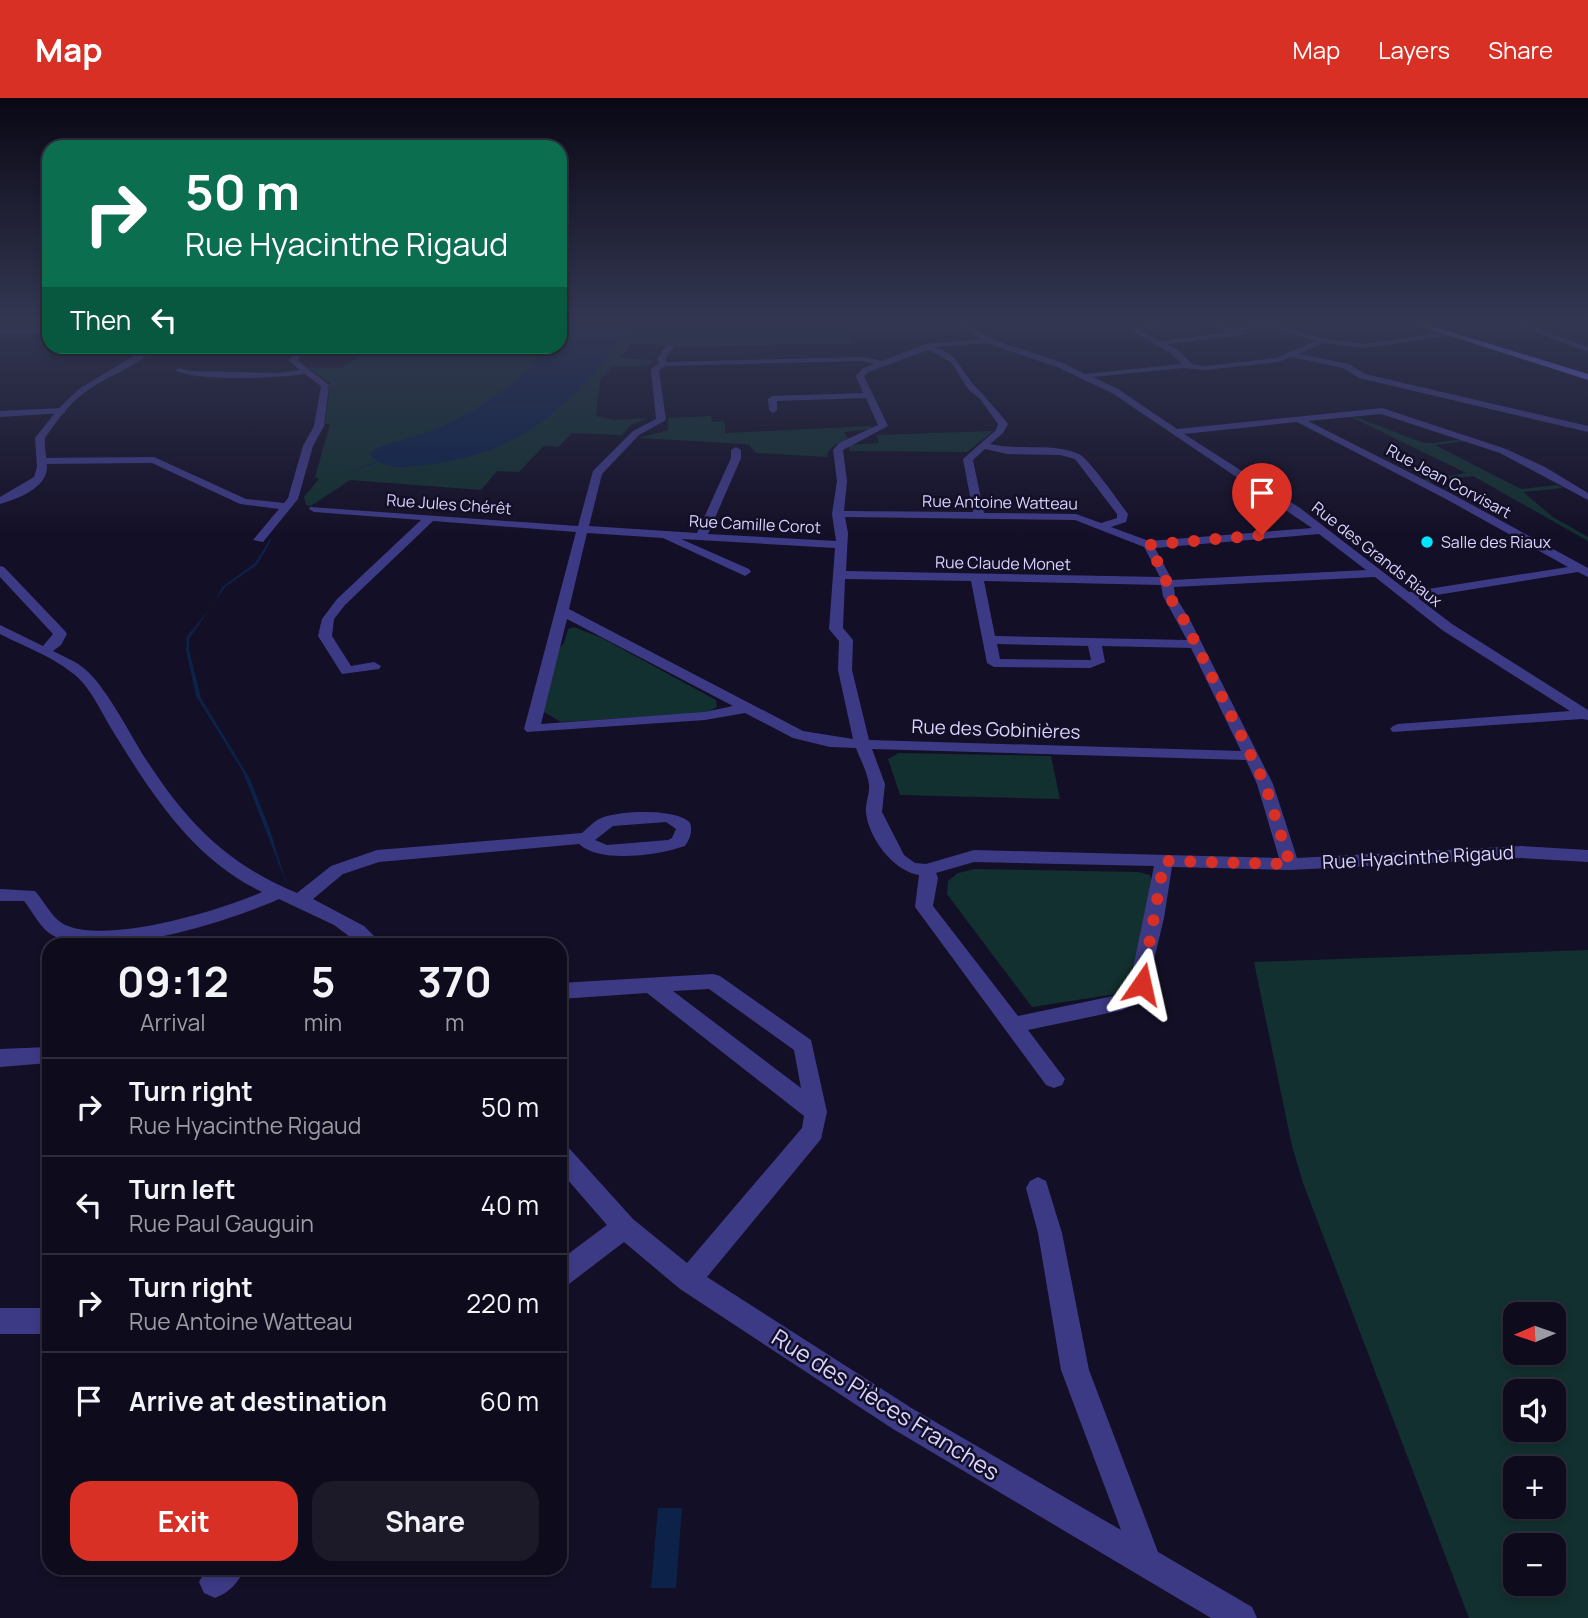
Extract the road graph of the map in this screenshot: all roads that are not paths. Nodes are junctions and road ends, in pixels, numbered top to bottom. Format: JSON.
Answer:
{"nodes":[{"id":1,"x":79,"y":395,"type":"edge"},
{"id":2,"x":324,"y":395,"type":"edge"},
{"id":3,"x":658,"y":395,"type":"edge"},
{"id":4,"x":867,"y":395,"type":"joint"},
{"id":5,"x":980,"y":395,"type":"edge"},
{"id":6,"x":1121,"y":395,"type":"edge"},
{"id":7,"x":1443,"y":395,"type":"edge"},
{"id":8,"x":62,"y":411,"type":"junction"},
{"id":9,"x":773,"y":411,"type":"dead end"},
{"id":10,"x":0,"y":414,"type":"edge"},
{"id":11,"x":1295,"y":418,"type":"junction"},
{"id":12,"x":1588,"y":429,"type":"edge"},
{"id":13,"x":1175,"y":432,"type":"junction"},
{"id":14,"x":984,"y":446,"type":"junction"},
{"id":15,"x":736,"y":450,"type":"dead end"},
{"id":16,"x":42,"y":461,"type":"junction"},
{"id":17,"x":1588,"y":483,"type":"edge"},
{"id":18,"x":1569,"y":485,"type":"junction"},
{"id":19,"x":1588,"y":497,"type":"edge"},
{"id":20,"x":0,"y":502,"type":"edge"},
{"id":21,"x":288,"y":507,"type":"junction"},
{"id":22,"x":313,"y":509,"type":"dead end"},
{"id":23,"x":837,"y":514,"type":"junction"},
{"id":24,"x":979,"y":517,"type":"junction"},
{"id":25,"x":430,"y":518,"type":"junction"},
{"id":26,"x":1102,"y":526,"type":"junction"},
{"id":27,"x":582,"y":530,"type":"junction"},
{"id":28,"x":1323,"y":530,"type":"junction"},
{"id":29,"x":668,"y":535,"type":"junction"},
{"id":30,"x":701,"y":537,"type":"junction"},
{"id":31,"x":259,"y":540,"type":"dead end"},
{"id":32,"x":840,"y":545,"type":"junction"},
{"id":33,"x":1148,"y":545,"type":"junction"},
{"id":34,"x":1585,"y":569,"type":"edge"},
{"id":35,"x":0,"y":570,"type":"edge"},
{"id":36,"x":745,"y":572,"type":"dead end"},
{"id":37,"x":1378,"y":573,"type":"junction"},
{"id":38,"x":840,"y":575,"type":"junction"},
{"id":39,"x":977,"y":578,"type":"junction"},
{"id":40,"x":1166,"y":583,"type":"junction"},
{"id":41,"x":1407,"y":596,"type":"junction"},
{"id":42,"x":562,"y":611,"type":"junction"},
{"id":43,"x":0,"y":629,"type":"edge"},
{"id":44,"x":989,"y":640,"type":"junction"},
{"id":45,"x":1094,"y":642,"type":"junction"},
{"id":46,"x":1195,"y":644,"type":"junction"},
{"id":47,"x":43,"y":652,"type":"junction"},
{"id":48,"x":374,"y":666,"type":"dead end"},
{"id":49,"x":748,"y":708,"type":"junction"},
{"id":50,"x":1586,"y":715,"type":"edge"},
{"id":51,"x":1398,"y":729,"type":"dead end"},
{"id":52,"x":862,"y":744,"type":"junction"},
{"id":53,"x":1251,"y":756,"type":"junction"},
{"id":54,"x":586,"y":838,"type":"junction"},
{"id":55,"x":1588,"y":856,"type":"edge"},
{"id":56,"x":1164,"y":861,"type":"junction"},
{"id":57,"x":1290,"y":864,"type":"junction"},
{"id":58,"x":926,"y":870,"type":"junction"},
{"id":59,"x":278,"y":892,"type":"junction"},
{"id":60,"x":0,"y":895,"type":"edge"},
{"id":61,"x":300,"y":900,"type":"junction"},
{"id":62,"x":367,"y":938,"type":"edge"},
{"id":63,"x":651,"y":985,"type":"junction"},
{"id":64,"x":567,"y":991,"type":"edge"},
{"id":65,"x":1012,"y":1024,"type":"junction"},
{"id":66,"x":42,"y":1055,"type":"edge"},
{"id":67,"x":0,"y":1058,"type":"edge"},
{"id":68,"x":1054,"y":1079,"type":"dead end"},
{"id":69,"x":816,"y":1112,"type":"junction"},
{"id":70,"x":567,"y":1162,"type":"edge"},
{"id":71,"x":1038,"y":1188,"type":"dead end"},
{"id":72,"x":624,"y":1227,"type":"junction"},
{"id":73,"x":567,"y":1270,"type":"edge"},
{"id":74,"x":689,"y":1280,"type":"junction"},
{"id":75,"x":0,"y":1321,"type":"edge"},
{"id":76,"x":42,"y":1321,"type":"edge"},
{"id":77,"x":1145,"y":1560,"type":"junction"},
{"id":78,"x":1241,"y":1618,"type":"edge"}],
"edges":[{"from":1,"to":8,"type":"street"},
{"from":2,"to":21,"type":"street"},
{"from":3,"to":27,"type":"street"},
{"from":4,"to":9,"type":"street"},
{"from":4,"to":23,"type":"street"},
{"from":5,"to":14,"type":"street"},
{"from":6,"to":13,"type":"street","name":"Rue des Grands Riaux"},
{"from":7,"to":12,"type":"street"},
{"from":8,"to":10,"type":"street"},
{"from":8,"to":16,"type":"street"},
{"from":11,"to":13,"type":"street"},
{"from":11,"to":18,"type":"street"},
{"from":11,"to":34,"type":"street","name":"Rue Jean Corvisart"},
{"from":13,"to":28,"type":"street","name":"Rue des Grands Riaux"},
{"from":14,"to":24,"type":"street"},
{"from":14,"to":26,"type":"street"},
{"from":15,"to":30,"type":"street"},
{"from":16,"to":20,"type":"street"},
{"from":16,"to":21,"type":"street"},
{"from":17,"to":18,"type":"street"},
{"from":18,"to":19,"type":"street"},
{"from":21,"to":31,"type":"street"},
{"from":22,"to":25,"type":"street","name":"Rue Jules Chérêt"},
{"from":23,"to":24,"type":"street","name":"Rue Antoine Watteau"},
{"from":23,"to":32,"type":"street"},
{"from":24,"to":26,"type":"street","name":"Rue Antoine Watteau"},
{"from":25,"to":27,"type":"street","name":"Rue Jules Chérêt"},
{"from":25,"to":48,"type":"street"},
{"from":26,"to":33,"type":"street","name":"Rue Antoine Watteau"},
{"from":27,"to":29,"type":"street","name":"Rue Camille Corot"},
{"from":27,"to":42,"type":"street"},
{"from":28,"to":33,"type":"street","name":"Rue Antoine Watteau"},
{"from":28,"to":37,"type":"street","name":"Rue des Grands Riaux"},
{"from":29,"to":30,"type":"street","name":"Rue Camille Corot"},
{"from":29,"to":36,"type":"street","name":"Rue Camille Corot"},
{"from":30,"to":32,"type":"street","name":"Rue Camille Corot"},
{"from":32,"to":38,"type":"street"},
{"from":33,"to":40,"type":"street"},
{"from":34,"to":41,"type":"street"},
{"from":35,"to":47,"type":"street"},
{"from":37,"to":40,"type":"street","name":"Rue Claude Monet"},
{"from":37,"to":41,"type":"street","name":"Rue des Grands Riaux"},
{"from":38,"to":39,"type":"street","name":"Rue Claude Monet"},
{"from":38,"to":52,"type":"street"},
{"from":39,"to":40,"type":"street","name":"Rue Claude Monet"},
{"from":39,"to":44,"type":"street"},
{"from":40,"to":46,"type":"street"},
{"from":41,"to":50,"type":"street","name":"Rue des Grands Riaux"},
{"from":42,"to":49,"type":"street","name":"Rue des Gobinières"},
{"from":42,"to":49,"type":"street"},
{"from":43,"to":47,"type":"street"},
{"from":44,"to":45,"type":"street"},
{"from":44,"to":45,"type":"street"},
{"from":45,"to":46,"type":"street"},
{"from":46,"to":53,"type":"street"},
{"from":47,"to":59,"type":"street"},
{"from":49,"to":52,"type":"street","name":"Rue des Gobinières"},
{"from":50,"to":51,"type":"street"},
{"from":52,"to":53,"type":"street","name":"Rue des Gobinières"},
{"from":52,"to":58,"type":"street"},
{"from":53,"to":57,"type":"street"},
{"from":54,"to":54,"type":"street"},
{"from":54,"to":61,"type":"street"},
{"from":55,"to":57,"type":"street","name":"Rue Hyacinthe Rigaud"},
{"from":56,"to":57,"type":"street","name":"Rue Hyacinthe Rigaud"},
{"from":56,"to":58,"type":"street","name":"Rue Hyacinthe Rigaud"},
{"from":56,"to":65,"type":"street"},
{"from":58,"to":65,"type":"street"},
{"from":59,"to":60,"type":"street"},
{"from":59,"to":61,"type":"street"},
{"from":61,"to":62,"type":"street"},
{"from":63,"to":64,"type":"street"},
{"from":63,"to":69,"type":"street"},
{"from":63,"to":69,"type":"street"},
{"from":65,"to":68,"type":"street"},
{"from":66,"to":67,"type":"street"},
{"from":69,"to":74,"type":"street"},
{"from":70,"to":72,"type":"street","name":"Rue des Pièces Franches"},
{"from":71,"to":77,"type":"street"},
{"from":72,"to":73,"type":"street"},
{"from":72,"to":74,"type":"street","name":"Rue des Pièces Franches"},
{"from":74,"to":77,"type":"street","name":"Rue des Pièces Franches"},
{"from":75,"to":76,"type":"street"},
{"from":77,"to":78,"type":"street","name":"Rue des Pièces Franches"}]}
